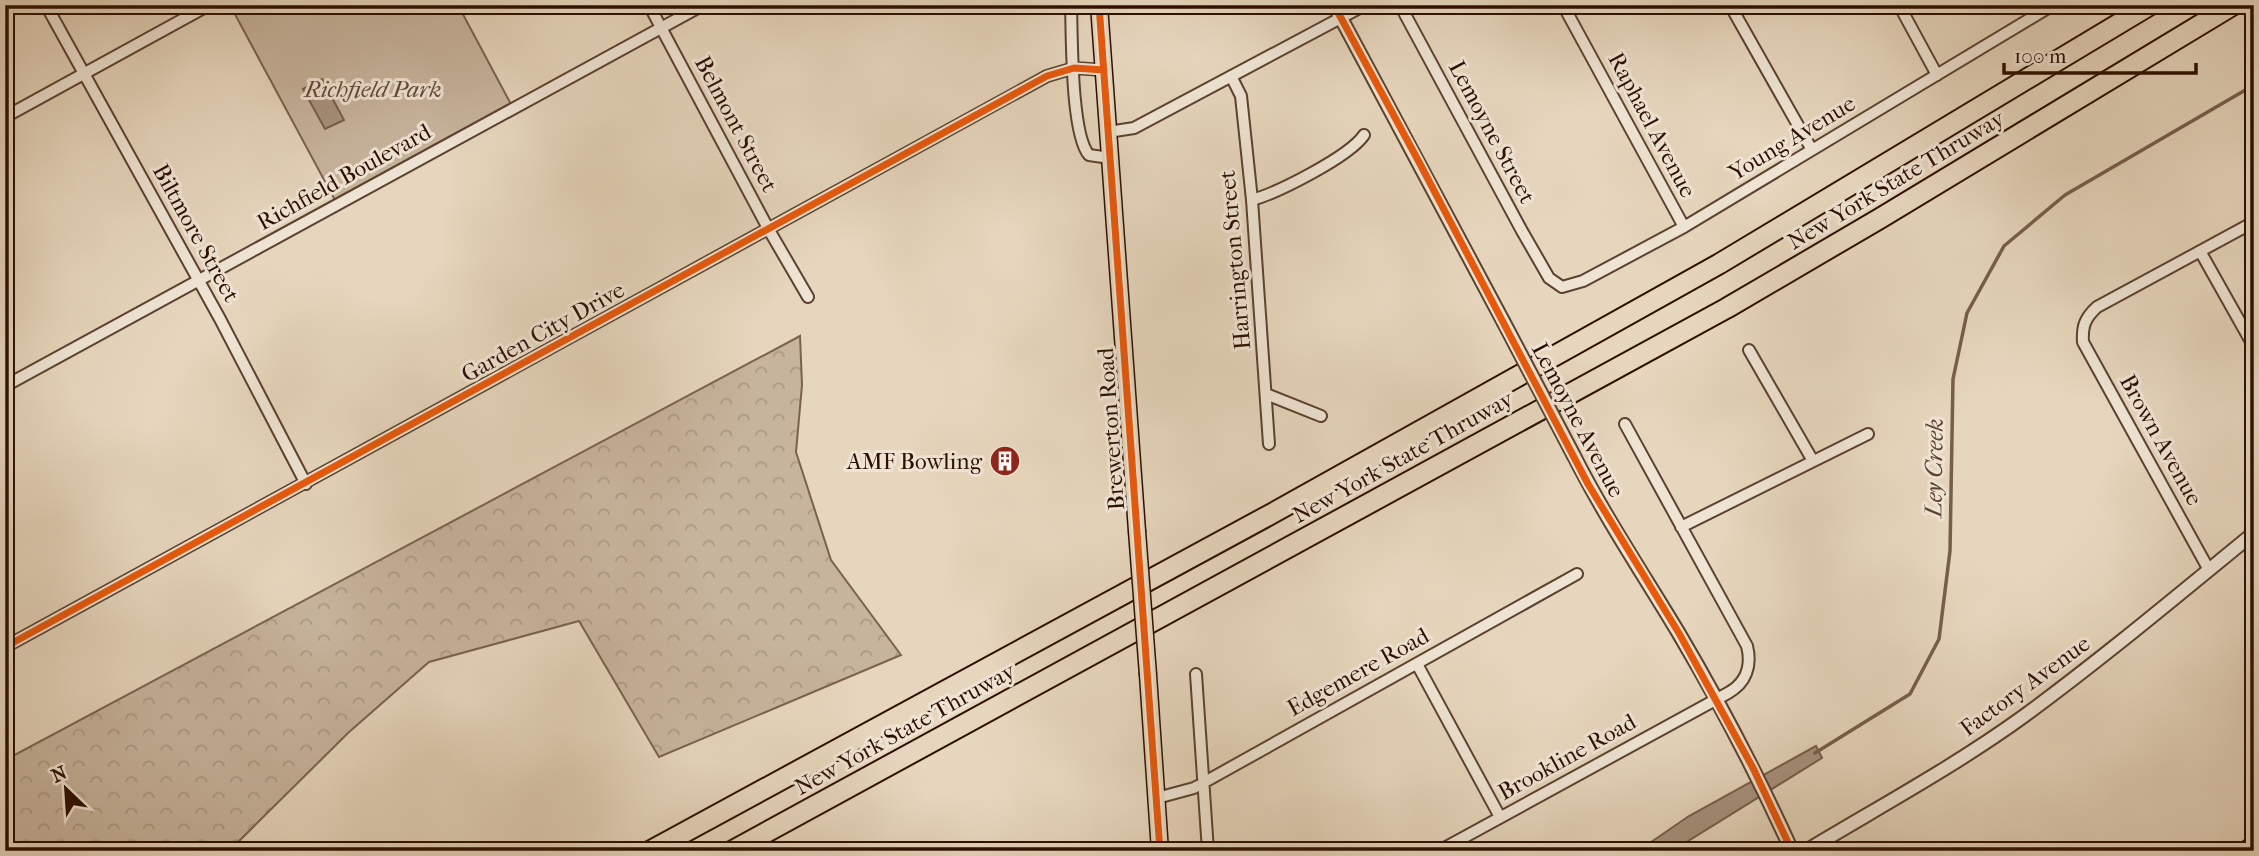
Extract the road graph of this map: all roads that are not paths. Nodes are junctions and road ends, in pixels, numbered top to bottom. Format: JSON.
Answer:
{"nodes":[{"id":1,"x":46,"y":5,"type":"edge"},
{"id":2,"x":209,"y":5,"type":"edge"},
{"id":3,"x":649,"y":5,"type":"edge"},
{"id":4,"x":703,"y":5,"type":"edge"},
{"id":5,"x":1071,"y":5,"type":"edge"},
{"id":6,"x":1099,"y":5,"type":"edge"},
{"id":7,"x":1334,"y":5,"type":"edge"},
{"id":8,"x":1366,"y":5,"type":"edge"},
{"id":9,"x":1400,"y":5,"type":"edge"},
{"id":10,"x":1563,"y":5,"type":"edge"},
{"id":11,"x":1730,"y":5,"type":"edge"},
{"id":12,"x":1899,"y":5,"type":"edge"},
{"id":13,"x":2053,"y":5,"type":"edge"},
{"id":14,"x":2150,"y":5,"type":"edge"},
{"id":15,"x":2233,"y":5,"type":"edge"},
{"id":16,"x":1341,"y":18,"type":"junction"},
{"id":17,"x":661,"y":28,"type":"junction"},
{"id":18,"x":1074,"y":68,"type":"junction"},
{"id":19,"x":1104,"y":70,"type":"junction"},
{"id":20,"x":84,"y":75,"type":"junction"},
{"id":21,"x":1937,"y":75,"type":"junction"},
{"id":22,"x":1231,"y":76,"type":"junction"},
{"id":23,"x":5,"y":117,"type":"edge"},
{"id":24,"x":1108,"y":132,"type":"junction"},
{"id":25,"x":1364,"y":135,"type":"dead end"},
{"id":26,"x":1812,"y":150,"type":"junction"},
{"id":27,"x":1110,"y":158,"type":"junction"},
{"id":28,"x":1252,"y":200,"type":"junction"},
{"id":29,"x":2254,"y":222,"type":"edge"},
{"id":30,"x":1684,"y":227,"type":"junction"},
{"id":31,"x":769,"y":230,"type":"junction"},
{"id":32,"x":2200,"y":251,"type":"junction"},
{"id":33,"x":1549,"y":278,"type":"joint"},
{"id":34,"x":198,"y":281,"type":"junction"},
{"id":35,"x":808,"y":297,"type":"dead end"},
{"id":36,"x":2254,"y":347,"type":"edge"},
{"id":37,"x":1749,"y":350,"type":"dead end"},
{"id":38,"x":5,"y":386,"type":"edge"},
{"id":39,"x":1266,"y":394,"type":"junction"},
{"id":40,"x":1321,"y":416,"type":"dead end"},
{"id":41,"x":1625,"y":424,"type":"dead end"},
{"id":42,"x":1868,"y":433,"type":"dead end"},
{"id":43,"x":1269,"y":444,"type":"dead end"},
{"id":44,"x":1813,"y":461,"type":"junction"},
{"id":45,"x":306,"y":484,"type":"junction"},
{"id":46,"x":1681,"y":527,"type":"junction"},
{"id":47,"x":2254,"y":533,"type":"edge"},
{"id":48,"x":2209,"y":570,"type":"junction"},
{"id":49,"x":1577,"y":574,"type":"dead end"},
{"id":50,"x":5,"y":647,"type":"edge"},
{"id":51,"x":1416,"y":664,"type":"junction"},
{"id":52,"x":1196,"y":674,"type":"dead end"},
{"id":53,"x":1715,"y":701,"type":"junction"},
{"id":54,"x":1203,"y":783,"type":"junction"},
{"id":55,"x":1157,"y":798,"type":"junction"},
{"id":56,"x":1500,"y":817,"type":"junction"},
{"id":57,"x":650,"y":851,"type":"edge"},
{"id":58,"x":732,"y":851,"type":"edge"},
{"id":59,"x":1160,"y":851,"type":"edge"},
{"id":60,"x":1208,"y":851,"type":"edge"},
{"id":61,"x":1439,"y":851,"type":"edge"},
{"id":62,"x":1793,"y":851,"type":"edge"},
{"id":63,"x":1807,"y":851,"type":"edge"}],
"edges":[{"from":1,"to":20,"type":"street","name":"Biltmore Street"},
{"from":2,"to":20,"type":"street"},
{"from":3,"to":17,"type":"street","name":"Belmont Street"},
{"from":4,"to":17,"type":"street","name":"Richfield Boulevard"},
{"from":5,"to":18,"type":"street"},
{"from":6,"to":19,"type":"main road","name":"Brewerton Road"},
{"from":7,"to":16,"type":"street","name":"Lemoyne Avenue"},
{"from":8,"to":16,"type":"street"},
{"from":9,"to":33,"type":"street","name":"Lemoyne Street"},
{"from":10,"to":30,"type":"street","name":"Raphael Avenue"},
{"from":11,"to":26,"type":"street"},
{"from":12,"to":21,"type":"street"},
{"from":13,"to":21,"type":"street","name":"Young Avenue"},
{"from":14,"to":57,"type":"highway","name":"New York State Thruway"},
{"from":15,"to":58,"type":"highway","name":"New York State Thruway"},
{"from":16,"to":22,"type":"street"},
{"from":16,"to":53,"type":"street","name":"Lemoyne Avenue","bridge":true},
{"from":17,"to":31,"type":"street","name":"Belmont Street"},
{"from":17,"to":34,"type":"street","name":"Richfield Boulevard"},
{"from":18,"to":19,"type":"street","name":"Garden City Drive"},
{"from":18,"to":27,"type":"street"},
{"from":18,"to":31,"type":"street","name":"Garden City Drive"},
{"from":19,"to":24,"type":"main road","name":"Brewerton Road"},
{"from":20,"to":23,"type":"street"},
{"from":20,"to":34,"type":"street","name":"Biltmore Street"},
{"from":21,"to":26,"type":"street","name":"Young Avenue"},
{"from":22,"to":24,"type":"street"},
{"from":22,"to":28,"type":"street","name":"Harrington Street"},
{"from":24,"to":27,"type":"main road","name":"Brewerton Road"},
{"from":25,"to":28,"type":"street"},
{"from":26,"to":30,"type":"street","name":"Young Avenue"},
{"from":27,"to":55,"type":"main road","name":"Brewerton Road","bridge":true},
{"from":28,"to":39,"type":"street","name":"Harrington Street"},
{"from":29,"to":32,"type":"street"},
{"from":30,"to":33,"type":"street","name":"Young Avenue"},
{"from":31,"to":35,"type":"street","name":"Belmont Street"},
{"from":31,"to":45,"type":"street","name":"Garden City Drive"},
{"from":32,"to":36,"type":"street"},
{"from":32,"to":48,"type":"street","name":"Brown Avenue"},
{"from":34,"to":38,"type":"street","name":"Richfield Boulevard"},
{"from":34,"to":45,"type":"street","name":"Biltmore Street"},
{"from":37,"to":44,"type":"street"},
{"from":39,"to":40,"type":"street"},
{"from":39,"to":43,"type":"street","name":"Harrington Street"},
{"from":41,"to":46,"type":"street"},
{"from":42,"to":44,"type":"street"},
{"from":44,"to":46,"type":"street"},
{"from":45,"to":50,"type":"street","name":"Garden City Drive"},
{"from":46,"to":53,"type":"street","name":"Brookline Road"},
{"from":47,"to":48,"type":"street","name":"Factory Avenue"},
{"from":48,"to":63,"type":"street","name":"Factory Avenue"},
{"from":49,"to":51,"type":"street","name":"Edgemere Road"},
{"from":51,"to":54,"type":"street","name":"Edgemere Road"},
{"from":51,"to":56,"type":"street"},
{"from":52,"to":54,"type":"street"},
{"from":53,"to":56,"type":"street","name":"Brookline Road"},
{"from":53,"to":62,"type":"street","name":"Lemoyne Avenue"},
{"from":54,"to":55,"type":"street","name":"Edgemere Road"},
{"from":54,"to":60,"type":"street"},
{"from":55,"to":59,"type":"main road","name":"Brewerton Road"},
{"from":56,"to":61,"type":"street","name":"Brookline Road"}]}
